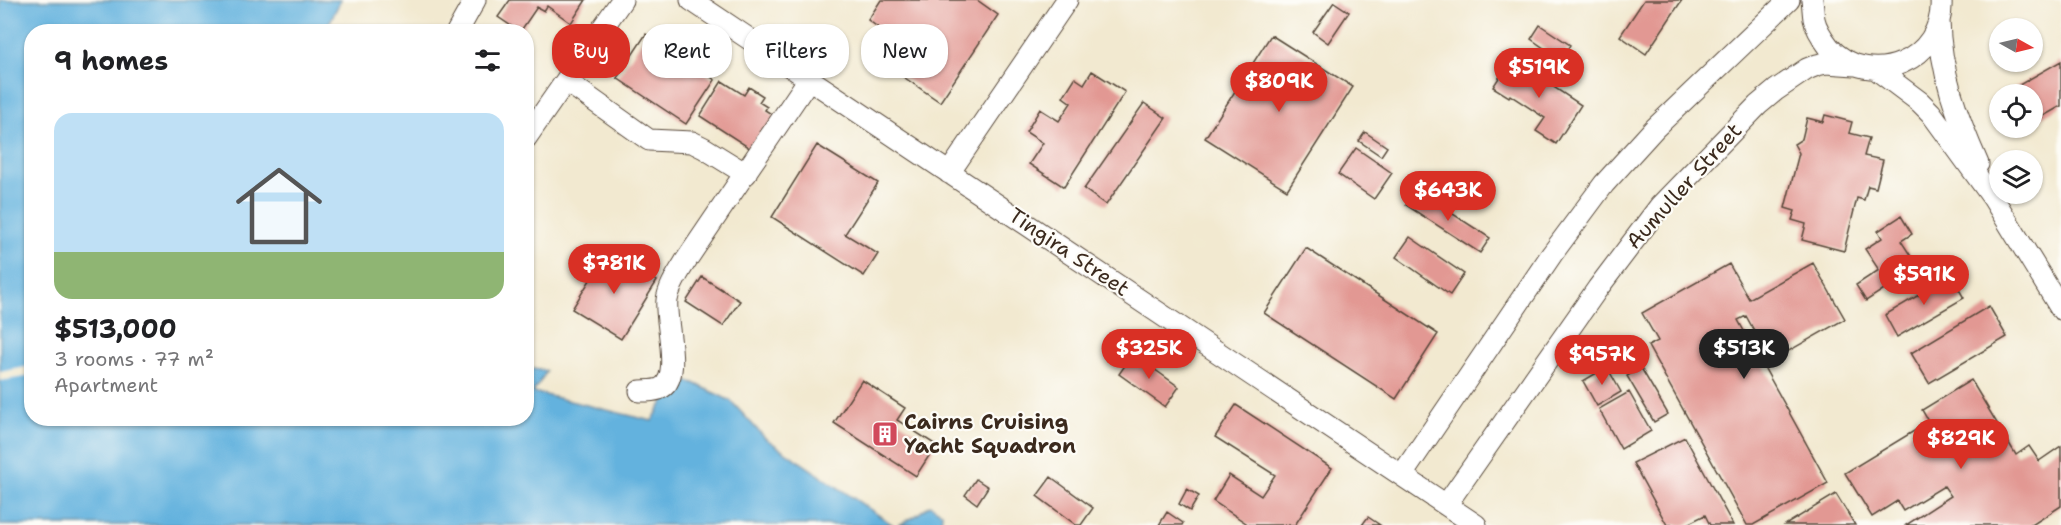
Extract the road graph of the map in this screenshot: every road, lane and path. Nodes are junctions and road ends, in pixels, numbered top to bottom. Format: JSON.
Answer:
{"nodes":[{"id":1,"x":475,"y":0,"type":"edge"},
{"id":2,"x":622,"y":0,"type":"edge"},
{"id":3,"x":691,"y":0,"type":"edge"},
{"id":4,"x":1067,"y":0,"type":"edge"},
{"id":5,"x":1789,"y":0,"type":"edge"},
{"id":6,"x":1812,"y":0,"type":"edge"},
{"id":7,"x":1940,"y":10,"type":"edge"},
{"id":8,"x":462,"y":24,"type":"edge"},
{"id":9,"x":1855,"y":65,"type":"junction"},
{"id":10,"x":1876,"y":69,"type":"junction"},
{"id":11,"x":809,"y":79,"type":"junction"},
{"id":12,"x":566,"y":81,"type":"junction"},
{"id":13,"x":534,"y":127,"type":"edge"},
{"id":14,"x":949,"y":173,"type":"junction"},
{"id":15,"x":746,"y":174,"type":"junction"},
{"id":16,"x":1989,"y":189,"type":"edge"},
{"id":17,"x":1989,"y":193,"type":"edge"},
{"id":18,"x":1997,"y":204,"type":"edge"},
{"id":19,"x":2061,"y":309,"type":"edge"},
{"id":20,"x":640,"y":391,"type":"dead end"},
{"id":21,"x":1402,"y":475,"type":"junction"},
{"id":22,"x":1446,"y":506,"type":"junction"},
{"id":23,"x":1476,"y":525,"type":"edge"}],
"edges":[{"from":1,"to":8,"type":"street"},
{"from":2,"to":12,"type":"street"},
{"from":3,"to":11,"type":"street","name":"Tingira Street"},
{"from":4,"to":14,"type":"street"},
{"from":5,"to":21,"type":"street"},
{"from":6,"to":9,"type":"street"},
{"from":7,"to":10,"type":"street"},
{"from":7,"to":16,"type":"street"},
{"from":9,"to":10,"type":"street","name":"Aumuller Street"},
{"from":9,"to":22,"type":"street","name":"Aumuller Street"},
{"from":10,"to":17,"type":"street"},
{"from":11,"to":14,"type":"street","name":"Tingira Street"},
{"from":11,"to":15,"type":"street"},
{"from":12,"to":13,"type":"street"},
{"from":12,"to":15,"type":"street"},
{"from":14,"to":21,"type":"street","name":"Tingira Street"},
{"from":15,"to":20,"type":"street"},
{"from":18,"to":19,"type":"street"},
{"from":21,"to":22,"type":"street","name":"Tingira Street"},
{"from":22,"to":23,"type":"street","name":"Tingira Street"}]}
